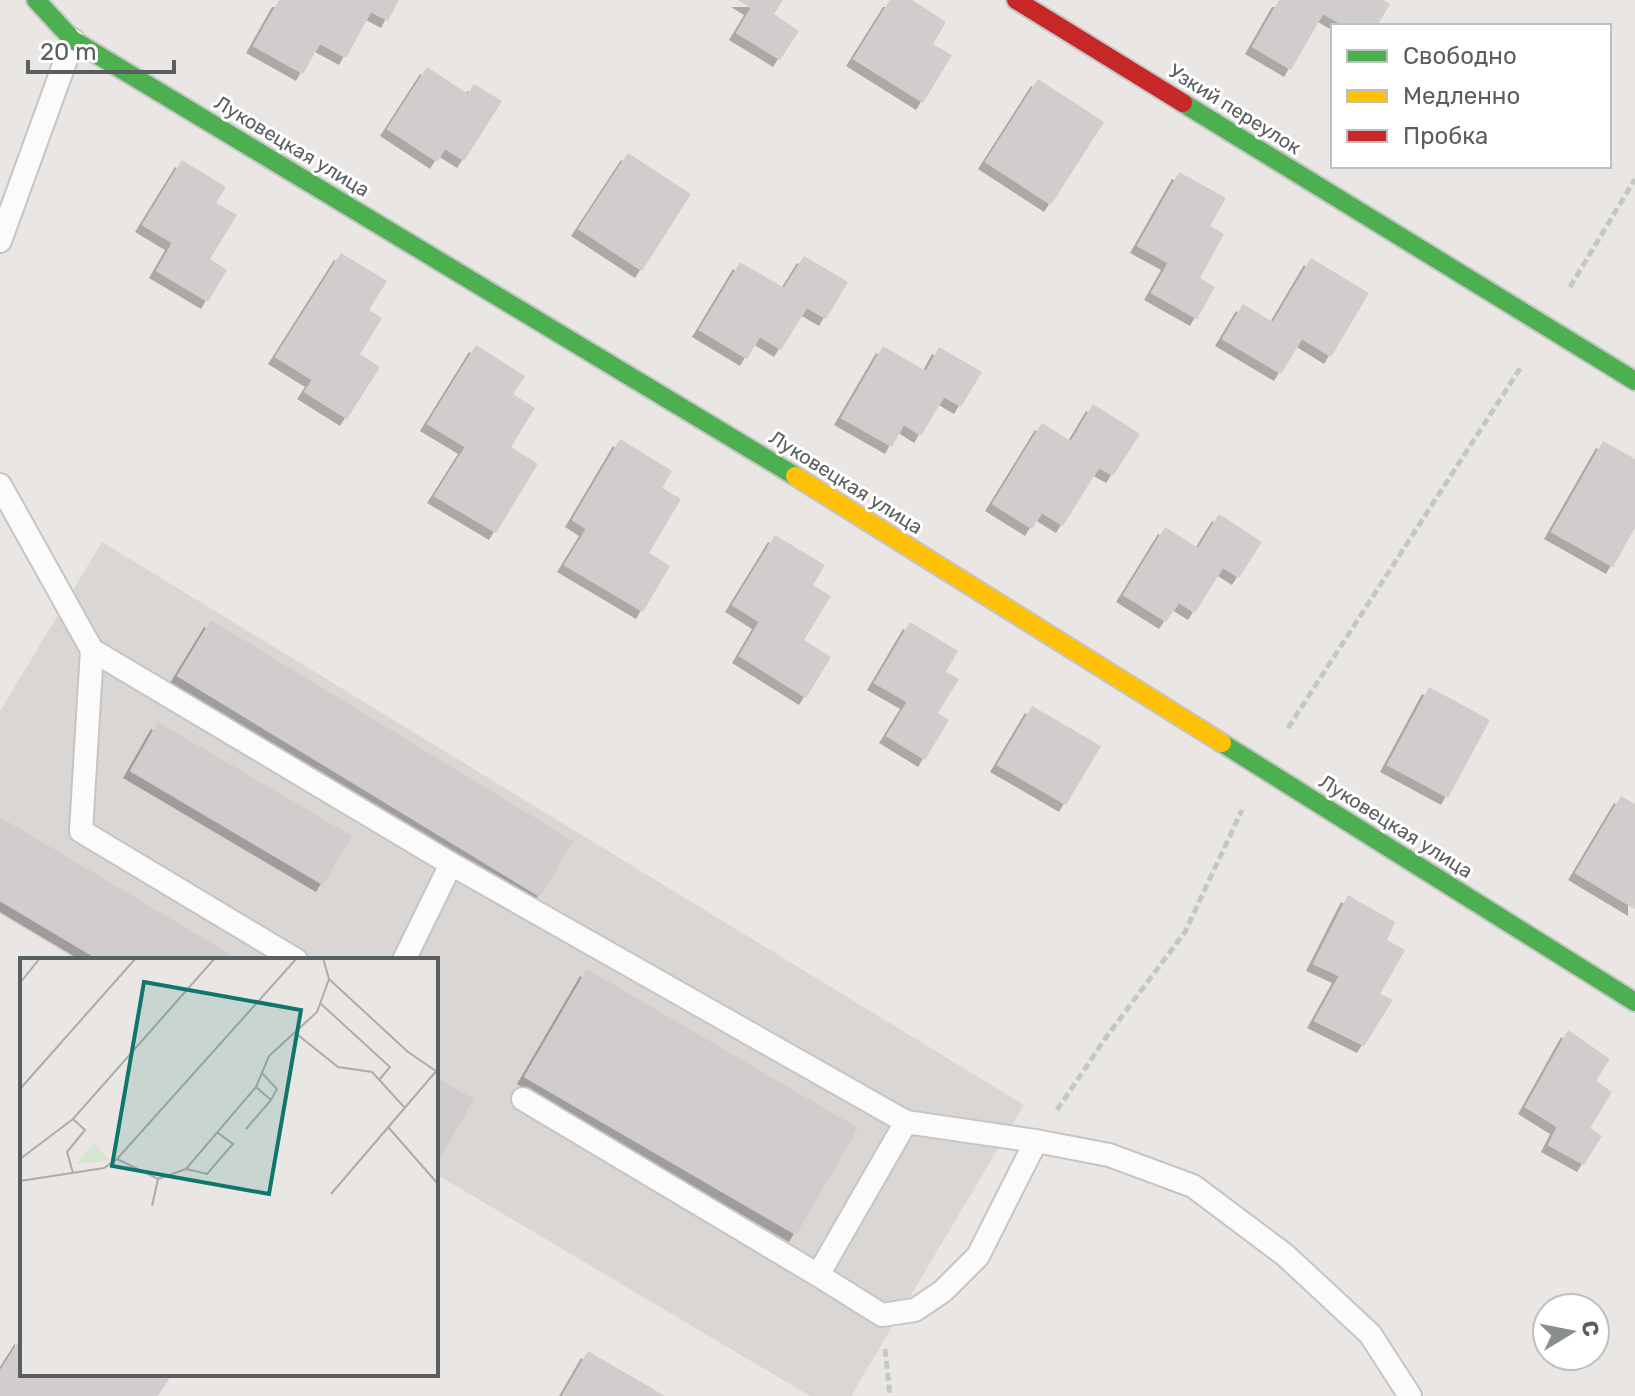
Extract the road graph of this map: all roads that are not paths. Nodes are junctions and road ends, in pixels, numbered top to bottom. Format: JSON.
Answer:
{"nodes":[{"id":1,"x":36,"y":0,"type":"edge"},
{"id":2,"x":1016,"y":0,"type":"edge"},
{"id":3,"x":73,"y":40,"type":"junction"},
{"id":4,"x":0,"y":241,"type":"edge"},
{"id":5,"x":1635,"y":381,"type":"edge"},
{"id":6,"x":0,"y":485,"type":"edge"},
{"id":7,"x":92,"y":650,"type":"junction"},
{"id":8,"x":451,"y":864,"type":"junction"},
{"id":9,"x":293,"y":958,"type":"edge"},
{"id":10,"x":405,"y":958,"type":"edge"},
{"id":11,"x":1635,"y":1002,"type":"edge"},
{"id":12,"x":523,"y":1099,"type":"dead end"},
{"id":13,"x":906,"y":1122,"type":"junction"},
{"id":14,"x":1036,"y":1141,"type":"junction"},
{"id":15,"x":818,"y":1275,"type":"junction"},
{"id":16,"x":1410,"y":1396,"type":"edge"}],
"edges":[{"from":1,"to":3,"type":"street","name":"Луковецкая улица"},
{"from":2,"to":5,"type":"street","name":"Узкий переулок"},
{"from":3,"to":4,"type":"lane"},
{"from":3,"to":11,"type":"street","name":"Луковецкая улица"},
{"from":6,"to":7,"type":"lane"},
{"from":7,"to":8,"type":"lane"},
{"from":7,"to":9,"type":"lane"},
{"from":8,"to":10,"type":"lane"},
{"from":8,"to":13,"type":"lane"},
{"from":12,"to":15,"type":"lane"},
{"from":13,"to":14,"type":"lane"},
{"from":13,"to":15,"type":"lane"},
{"from":14,"to":15,"type":"lane"},
{"from":14,"to":16,"type":"lane"}]}
